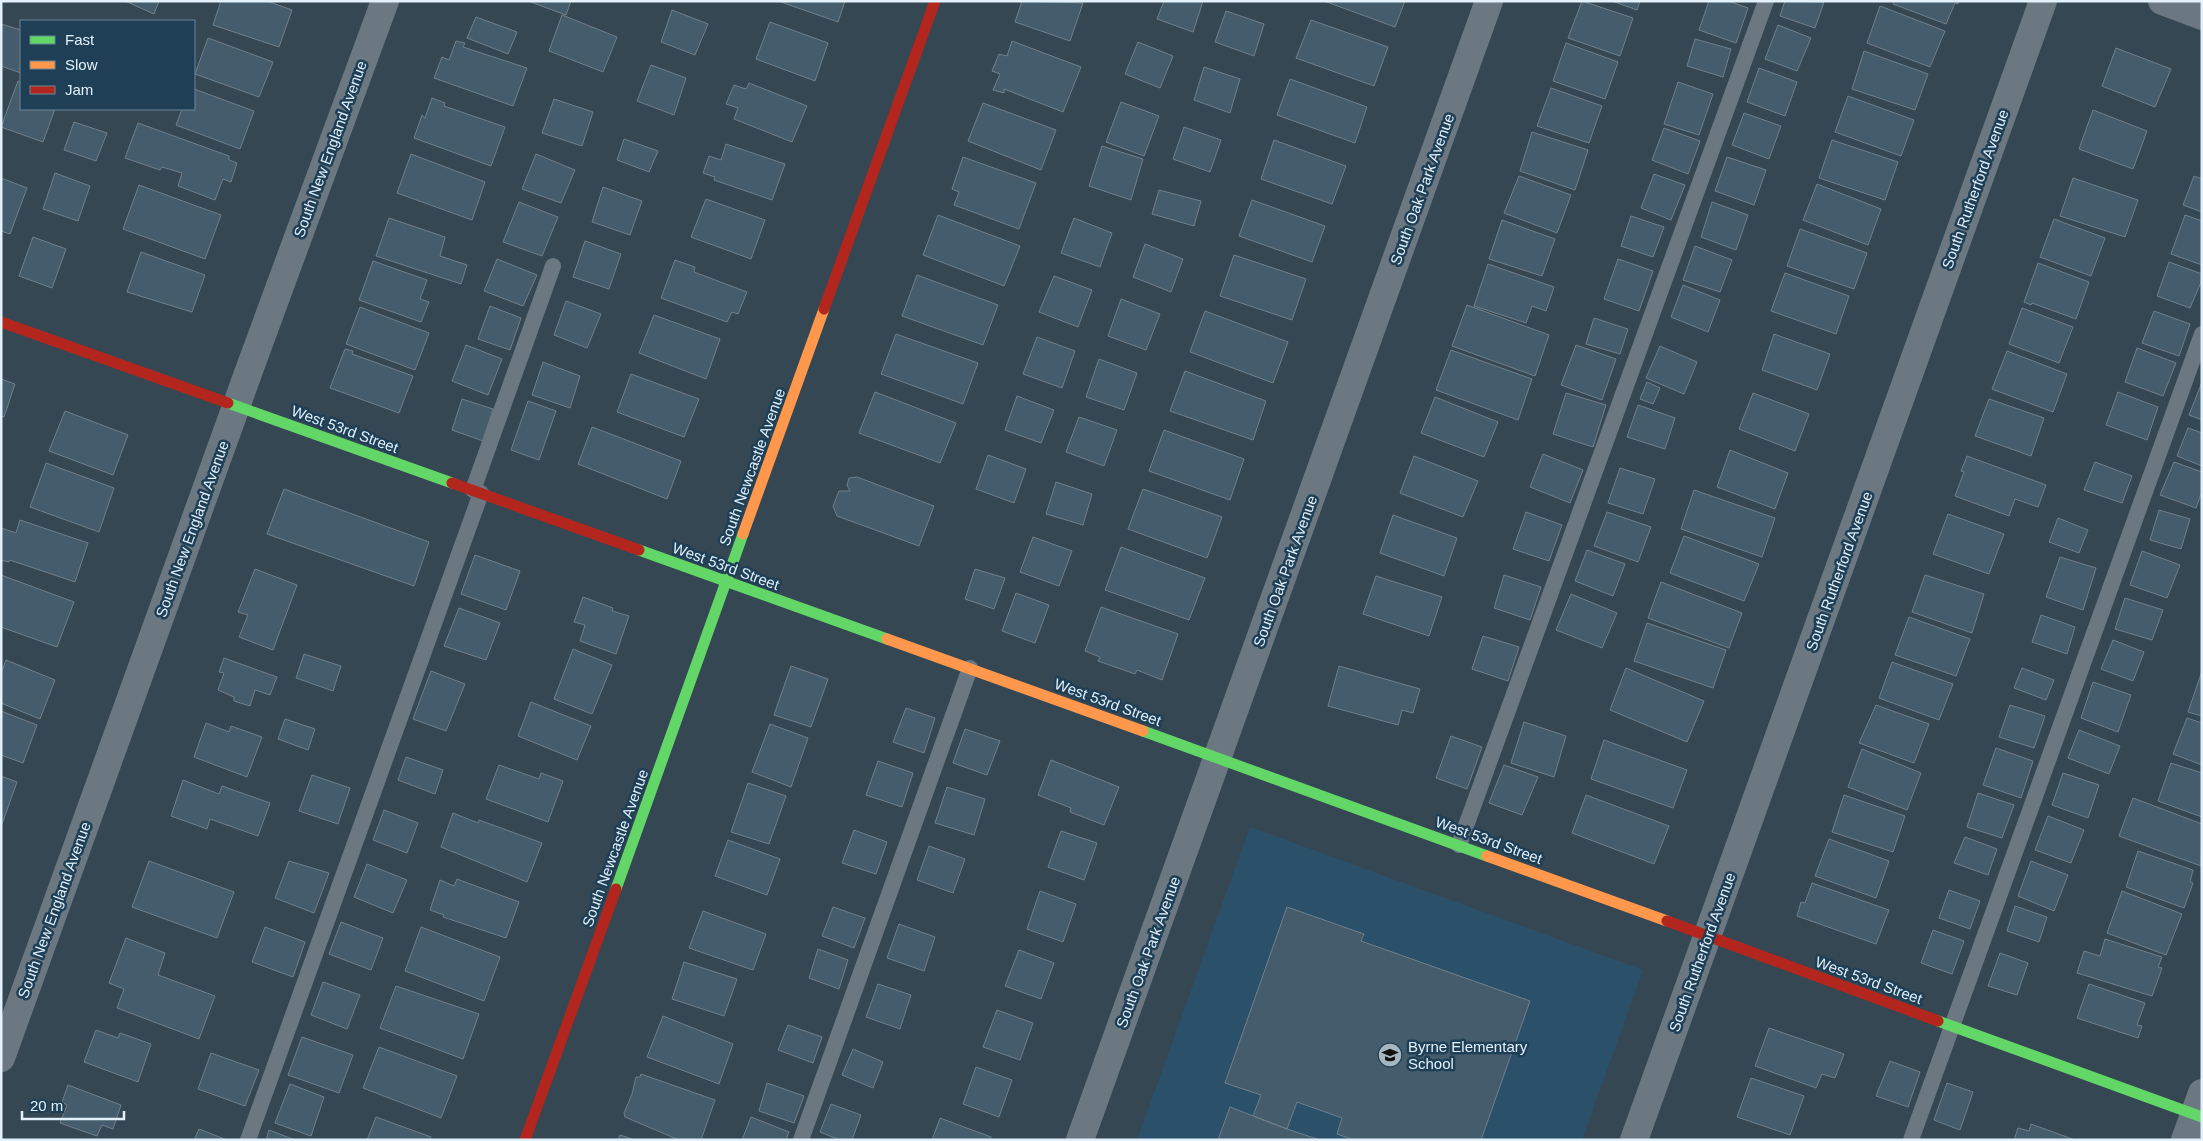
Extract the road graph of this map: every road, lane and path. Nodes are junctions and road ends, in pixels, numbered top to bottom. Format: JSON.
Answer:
{"nodes":[{"id":1,"x":385,"y":1,"type":"edge"},
{"id":2,"x":935,"y":1,"type":"edge"},
{"id":3,"x":1489,"y":1,"type":"edge"},
{"id":4,"x":1766,"y":1,"type":"edge"},
{"id":5,"x":2043,"y":1,"type":"edge"},
{"id":6,"x":2162,"y":1,"type":"edge"},
{"id":7,"x":2202,"y":16,"type":"edge"},
{"id":8,"x":553,"y":266,"type":"dead end"},
{"id":9,"x":1,"y":322,"type":"edge"},
{"id":10,"x":2202,"y":334,"type":"edge"},
{"id":11,"x":236,"y":406,"type":"junction"},
{"id":12,"x":477,"y":492,"type":"junction"},
{"id":13,"x":726,"y":582,"type":"junction"},
{"id":14,"x":970,"y":668,"type":"junction"},
{"id":15,"x":1218,"y":758,"type":"junction"},
{"id":16,"x":1459,"y":845,"type":"junction"},
{"id":17,"x":1707,"y":937,"type":"junction"},
{"id":18,"x":1952,"y":1027,"type":"junction"},
{"id":19,"x":1,"y":1058,"type":"edge"},
{"id":20,"x":2199,"y":1108,"type":"edge"},
{"id":21,"x":248,"y":1140,"type":"edge"},
{"id":22,"x":525,"y":1140,"type":"edge"},
{"id":23,"x":801,"y":1140,"type":"edge"},
{"id":24,"x":1080,"y":1140,"type":"edge"},
{"id":25,"x":1634,"y":1140,"type":"edge"},
{"id":26,"x":1911,"y":1140,"type":"edge"},
{"id":27,"x":2185,"y":1140,"type":"edge"}],
"edges":[{"from":1,"to":11,"type":"street","name":"South New England Avenue"},
{"from":2,"to":13,"type":"street","name":"South Newcastle Avenue"},
{"from":3,"to":15,"type":"street","name":"South Oak Park Avenue"},
{"from":4,"to":16,"type":"lane"},
{"from":5,"to":17,"type":"street","name":"South Rutherford Avenue"},
{"from":6,"to":7,"type":"street"},
{"from":8,"to":12,"type":"lane"},
{"from":9,"to":11,"type":"street","name":"West 53rd Street"},
{"from":10,"to":18,"type":"lane"},
{"from":11,"to":12,"type":"street","name":"West 53rd Street"},
{"from":11,"to":19,"type":"street","name":"South New England Avenue"},
{"from":12,"to":13,"type":"street","name":"West 53rd Street"},
{"from":12,"to":21,"type":"lane"},
{"from":13,"to":14,"type":"street","name":"West 53rd Street"},
{"from":13,"to":22,"type":"street","name":"South Newcastle Avenue"},
{"from":14,"to":15,"type":"street","name":"West 53rd Street"},
{"from":14,"to":23,"type":"lane"},
{"from":15,"to":16,"type":"street","name":"West 53rd Street"},
{"from":15,"to":24,"type":"street","name":"South Oak Park Avenue"},
{"from":16,"to":17,"type":"street","name":"West 53rd Street"},
{"from":17,"to":18,"type":"street","name":"West 53rd Street"},
{"from":17,"to":25,"type":"street","name":"South Rutherford Avenue"},
{"from":18,"to":20,"type":"street","name":"West 53rd Street"},
{"from":18,"to":26,"type":"lane"},
{"from":20,"to":27,"type":"street"}]}
